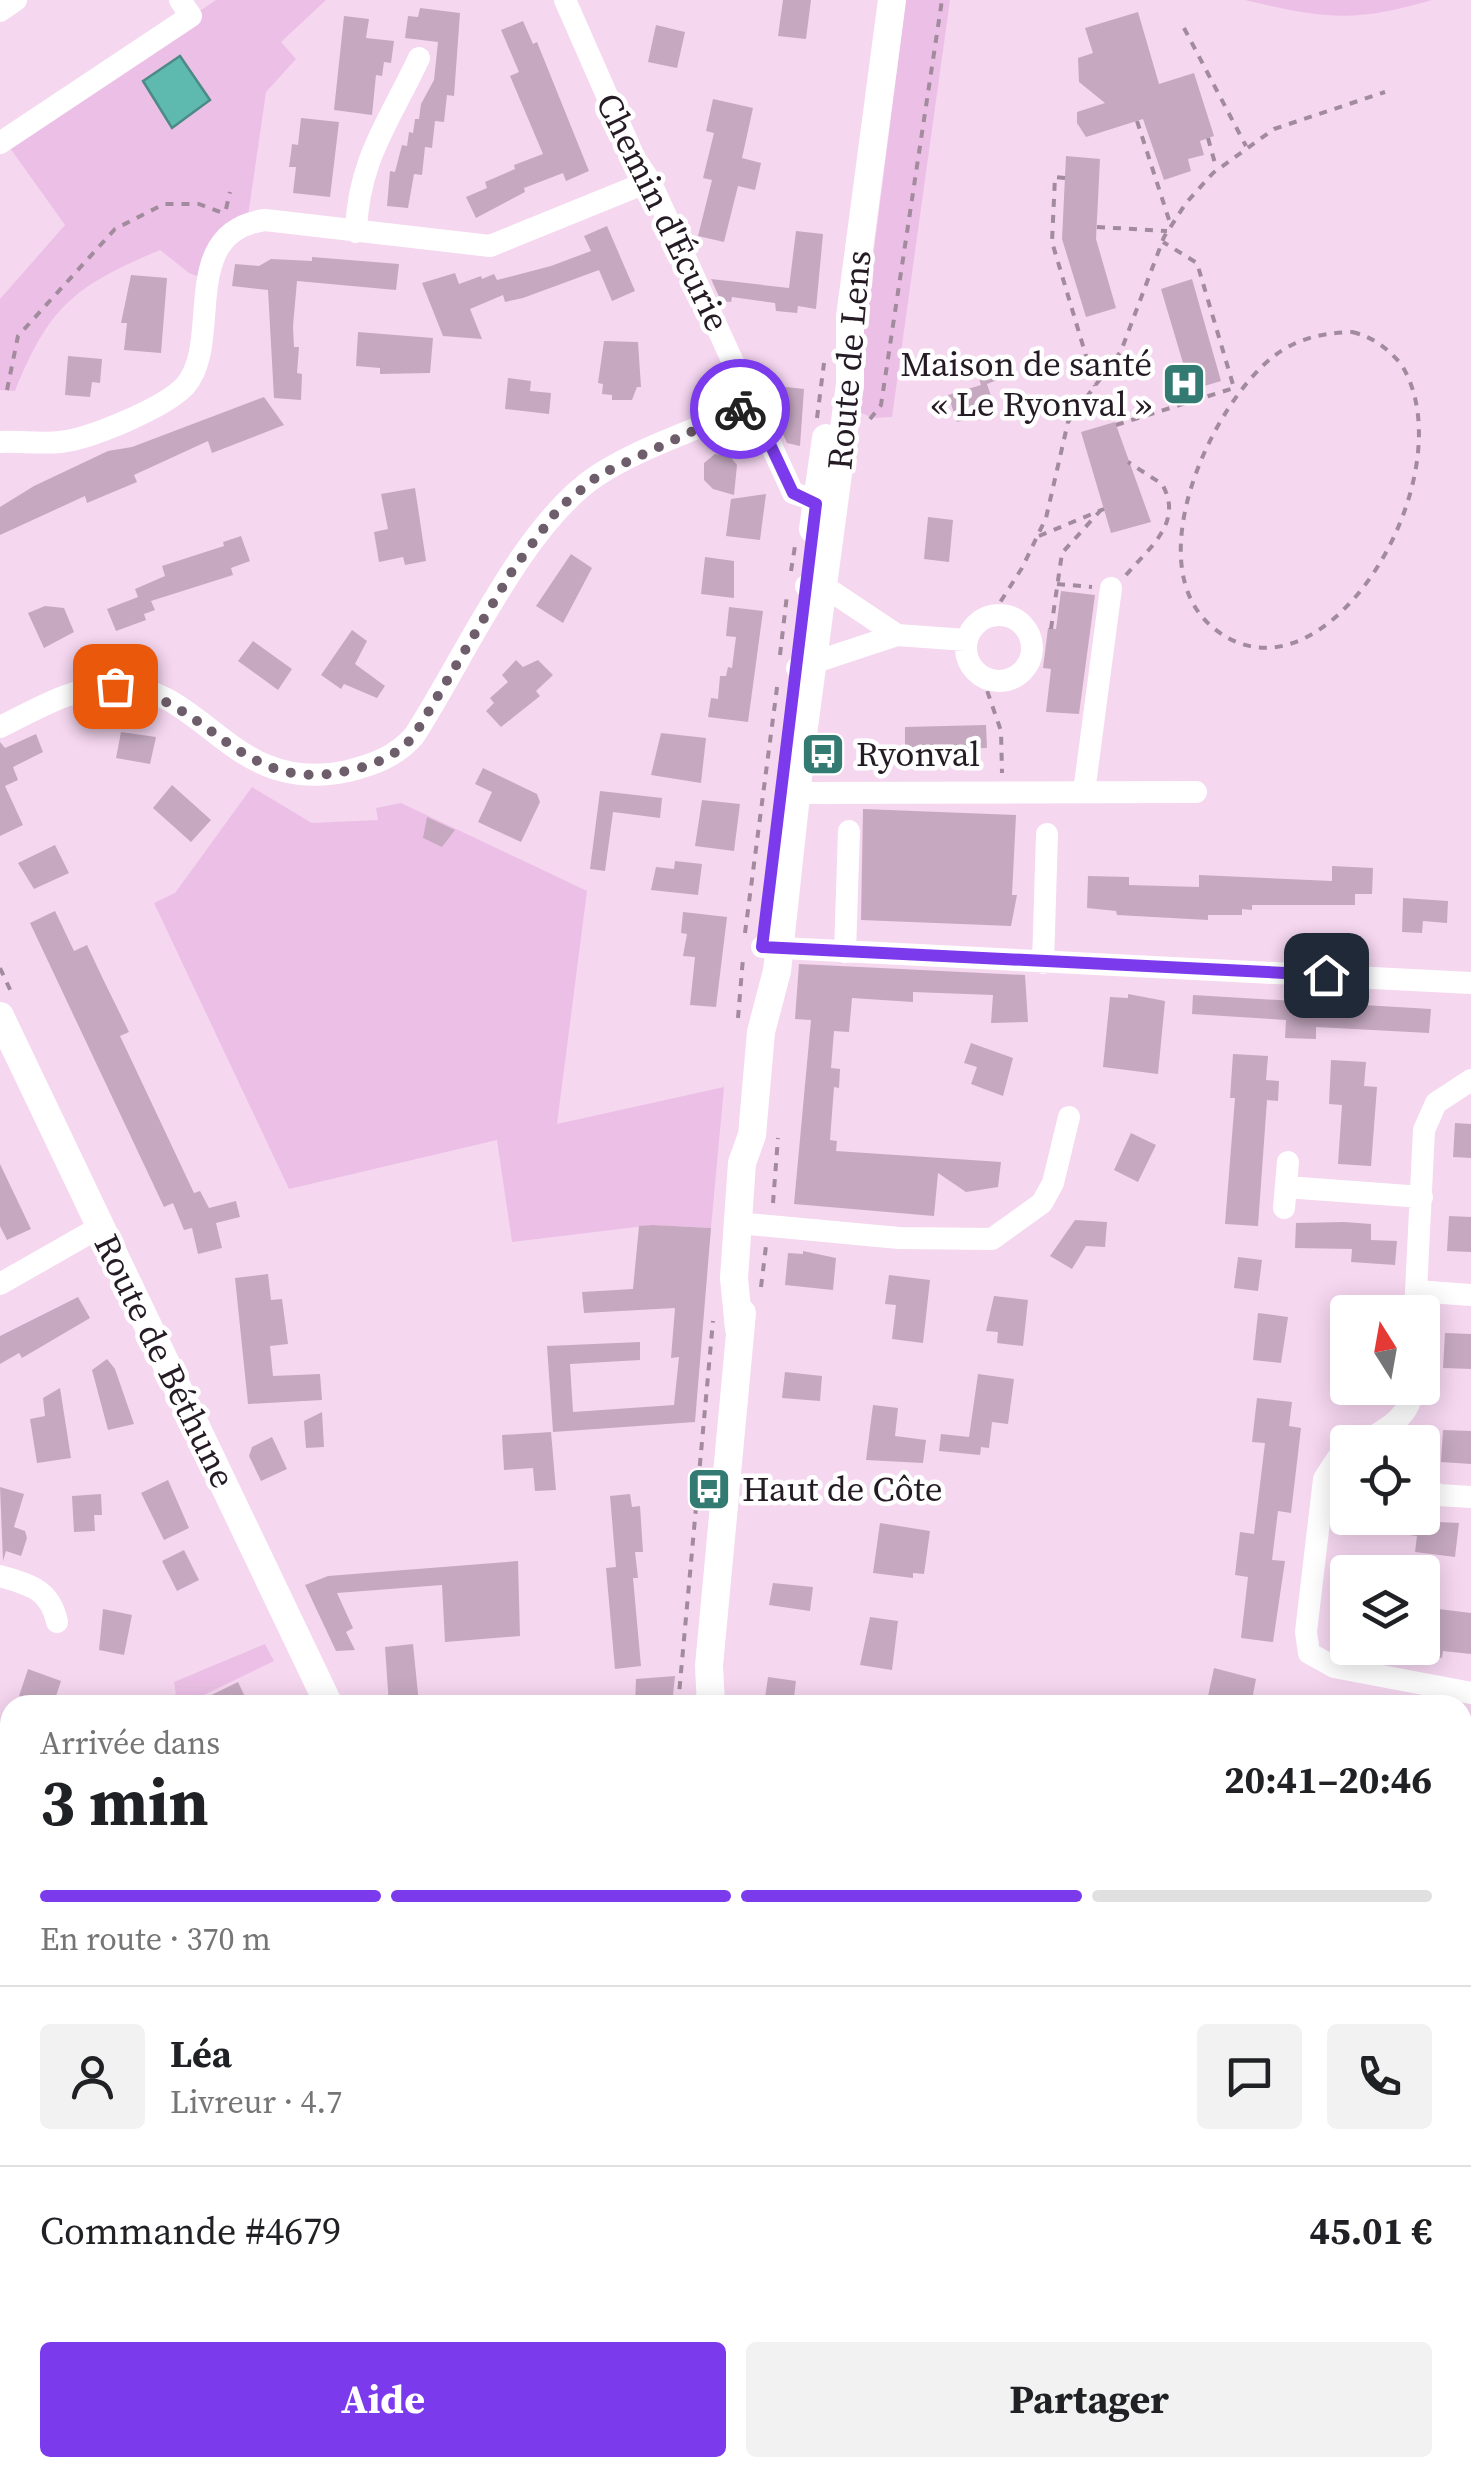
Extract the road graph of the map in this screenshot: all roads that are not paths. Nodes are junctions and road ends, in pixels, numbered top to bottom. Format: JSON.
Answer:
{"nodes":[{"id":1,"x":16,"y":0,"type":"edge"},
{"id":2,"x":180,"y":0,"type":"edge"},
{"id":3,"x":565,"y":0,"type":"edge"},
{"id":4,"x":892,"y":0,"type":"edge"},
{"id":5,"x":0,"y":11,"type":"edge"},
{"id":6,"x":419,"y":58,"type":"dead end"},
{"id":7,"x":0,"y":143,"type":"edge"},
{"id":8,"x":650,"y":182,"type":"junction"},
{"id":9,"x":356,"y":232,"type":"junction"},
{"id":10,"x":751,"y":404,"type":"junction"},
{"id":11,"x":0,"y":441,"type":"edge"},
{"id":12,"x":825,"y":505,"type":"junction"},
{"id":13,"x":814,"y":587,"type":"junction"},
{"id":14,"x":1112,"y":588,"type":"road end"},
{"id":15,"x":897,"y":635,"type":"junction"},
{"id":16,"x":966,"y":640,"type":"junction"},
{"id":17,"x":806,"y":666,"type":"junction"},
{"id":18,"x":0,"y":726,"type":"edge"},
{"id":19,"x":1084,"y":792,"type":"junction"},
{"id":20,"x":1196,"y":792,"type":"dead end"},
{"id":21,"x":797,"y":793,"type":"junction"},
{"id":22,"x":849,"y":830,"type":"dead end"},
{"id":23,"x":1047,"y":834,"type":"dead end"},
{"id":24,"x":771,"y":948,"type":"junction"},
{"id":25,"x":845,"y":952,"type":"junction"},
{"id":26,"x":1043,"y":963,"type":"junction"},
{"id":27,"x":1471,"y":983,"type":"edge"},
{"id":28,"x":0,"y":1016,"type":"edge"},
{"id":29,"x":1471,"y":1080,"type":"edge"},
{"id":30,"x":1069,"y":1117,"type":"dead end"},
{"id":31,"x":1288,"y":1162,"type":"dead end"},
{"id":32,"x":1422,"y":1197,"type":"junction"},
{"id":33,"x":746,"y":1224,"type":"junction"},
{"id":34,"x":100,"y":1228,"type":"junction"},
{"id":35,"x":0,"y":1284,"type":"edge"},
{"id":36,"x":1416,"y":1295,"type":"edge"},
{"id":37,"x":1471,"y":1295,"type":"edge"},
{"id":38,"x":1440,"y":1299,"type":"edge"},
{"id":39,"x":1330,"y":1470,"type":"edge"},
{"id":40,"x":1440,"y":1494,"type":"edge"},
{"id":41,"x":1471,"y":1497,"type":"edge"},
{"id":42,"x":0,"y":1576,"type":"edge"},
{"id":43,"x":56,"y":1622,"type":"dead end"},
{"id":44,"x":709,"y":1666,"type":"junction"},
{"id":45,"x":1471,"y":1693,"type":"edge"},
{"id":46,"x":324,"y":1695,"type":"edge"},
{"id":47,"x":702,"y":1695,"type":"edge"},
{"id":48,"x":710,"y":1695,"type":"edge"}],
"edges":[{"from":1,"to":5,"type":"street"},
{"from":2,"to":7,"type":"street"},
{"from":3,"to":8,"type":"street","name":"Chemin d'Écurie"},
{"from":4,"to":12,"type":"main road","name":"Route de Lens"},
{"from":6,"to":9,"type":"street"},
{"from":8,"to":9,"type":"street"},
{"from":8,"to":10,"type":"street","name":"Chemin d'Écurie"},
{"from":9,"to":11,"type":"street"},
{"from":10,"to":12,"type":"street","name":"Chemin d'Écurie"},
{"from":10,"to":18,"type":"street"},
{"from":12,"to":13,"type":"main road","name":"Route de Lens"},
{"from":13,"to":15,"type":"street"},
{"from":13,"to":17,"type":"main road","name":"Route de Lens"},
{"from":14,"to":19,"type":"street"},
{"from":15,"to":16,"type":"street"},
{"from":15,"to":17,"type":"street"},
{"from":16,"to":16,"type":"street"},
{"from":17,"to":21,"type":"main road","name":"Route de Lens"},
{"from":17,"to":24,"type":"main road"},
{"from":19,"to":20,"type":"street"},
{"from":19,"to":21,"type":"street"},
{"from":21,"to":24,"type":"main road","name":"Route de Lens"},
{"from":22,"to":25,"type":"street"},
{"from":23,"to":26,"type":"street"},
{"from":24,"to":25,"type":"street"},
{"from":24,"to":33,"type":"main road","name":"Route de Lens"},
{"from":25,"to":26,"type":"street"},
{"from":26,"to":27,"type":"street"},
{"from":28,"to":34,"type":"main road","name":"Route de Béthune"},
{"from":29,"to":32,"type":"street"},
{"from":30,"to":33,"type":"street"},
{"from":31,"to":32,"type":"street"},
{"from":32,"to":36,"type":"street"},
{"from":33,"to":44,"type":"main road","name":"Route de Lens"},
{"from":34,"to":35,"type":"street"},
{"from":34,"to":46,"type":"main road","name":"Route de Béthune"},
{"from":37,"to":38,"type":"street"},
{"from":39,"to":45,"type":"street"},
{"from":40,"to":41,"type":"street"},
{"from":42,"to":43,"type":"street"},
{"from":44,"to":47,"type":"main road","name":"Route de Lens"},
{"from":44,"to":48,"type":"main road","name":"Route de Lens"}]}
